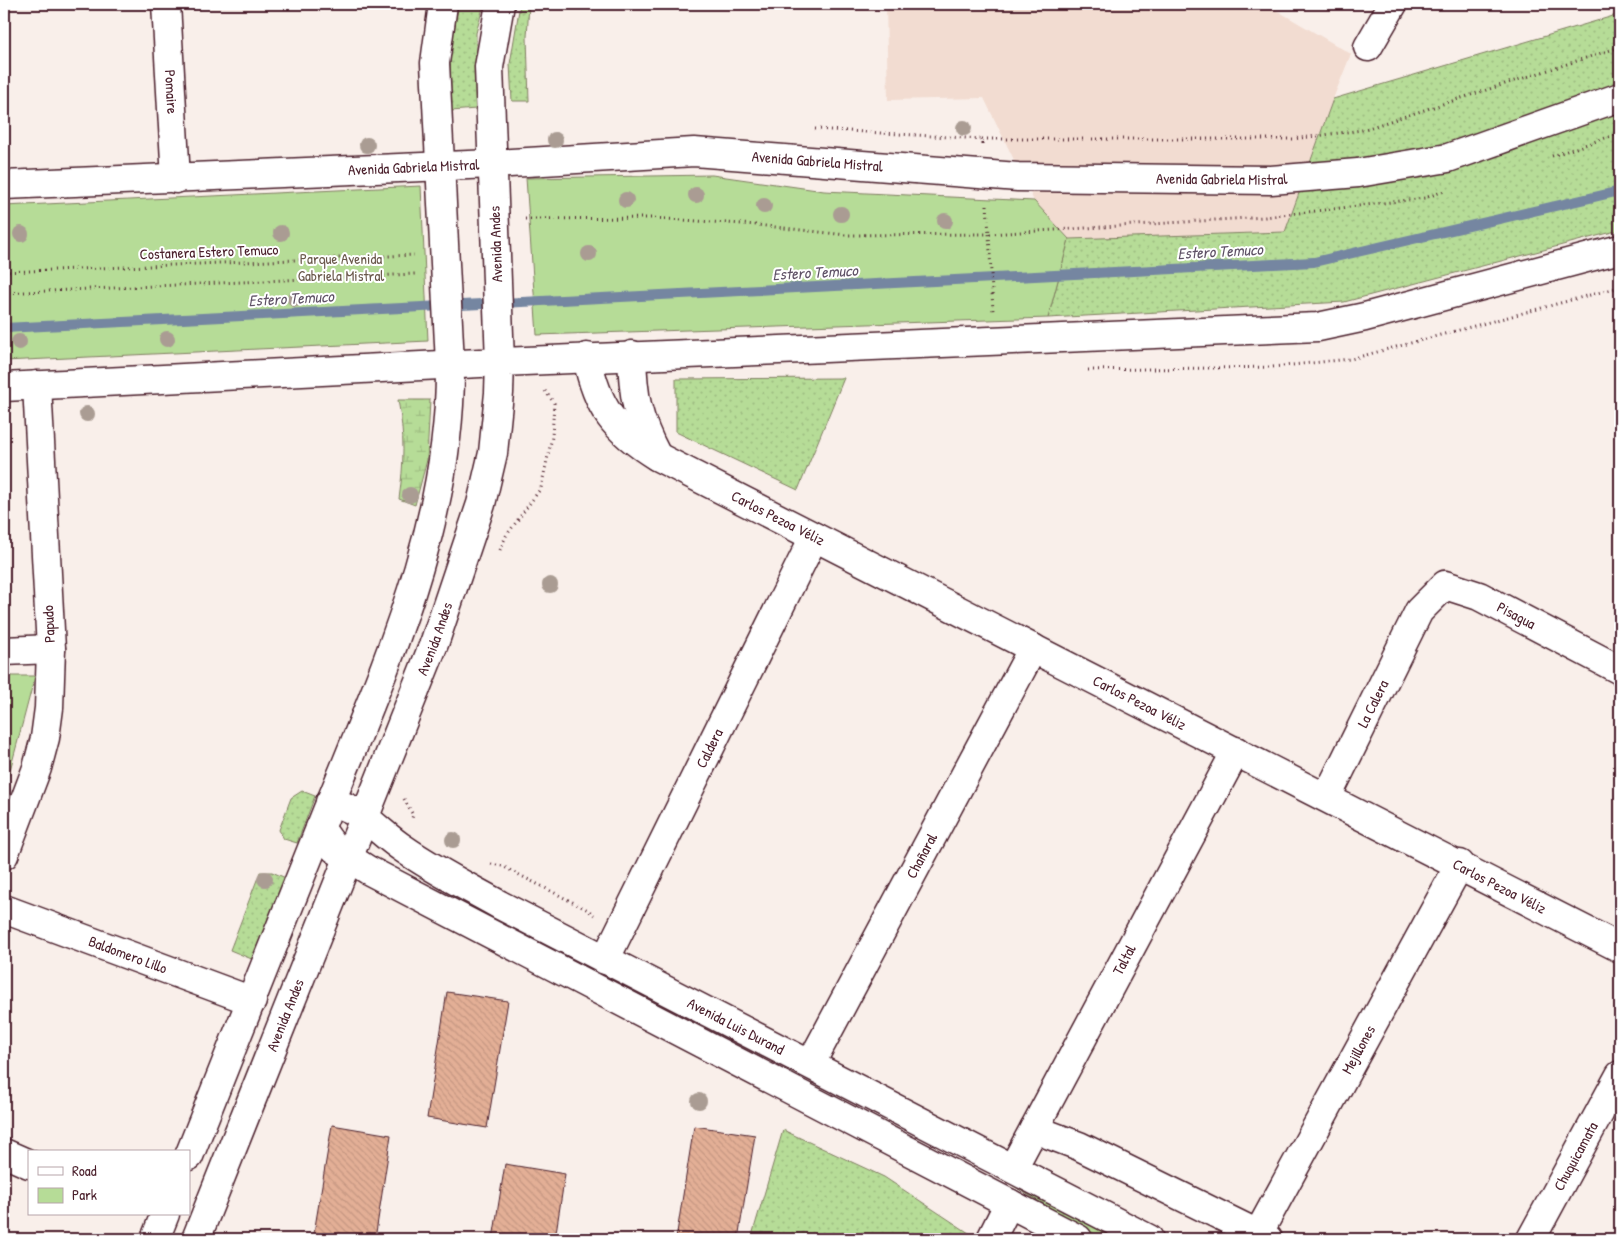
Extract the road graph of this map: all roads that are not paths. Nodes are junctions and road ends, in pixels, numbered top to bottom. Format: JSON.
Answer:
{"nodes":[{"id":1,"x":166,"y":4,"type":"edge"},
{"id":2,"x":443,"y":4,"type":"edge"},
{"id":3,"x":500,"y":4,"type":"edge"},
{"id":4,"x":1392,"y":4,"type":"edge"},
{"id":5,"x":1368,"y":47,"type":"dead end"},
{"id":6,"x":1620,"y":97,"type":"edge"},
{"id":7,"x":492,"y":164,"type":"junction"},
{"id":8,"x":440,"y":167,"type":"junction"},
{"id":9,"x":176,"y":179,"type":"junction"},
{"id":10,"x":4,"y":185,"type":"edge"},
{"id":11,"x":1620,"y":249,"type":"edge"},
{"id":12,"x":449,"y":351,"type":"junction"},
{"id":13,"x":632,"y":355,"type":"junction"},
{"id":14,"x":588,"y":357,"type":"junction"},
{"id":15,"x":500,"y":362,"type":"junction"},
{"id":16,"x":37,"y":385,"type":"junction"},
{"id":17,"x":4,"y":387,"type":"edge"},
{"id":18,"x":658,"y":457,"type":"junction"},
{"id":19,"x":814,"y":537,"type":"junction"},
{"id":20,"x":1419,"y":611,"type":"joint"},
{"id":21,"x":1033,"y":648,"type":"junction"},
{"id":22,"x":51,"y":649,"type":"junction"},
{"id":23,"x":4,"y":651,"type":"edge"},
{"id":24,"x":1620,"y":670,"type":"edge"},
{"id":25,"x":1236,"y":751,"type":"junction"},
{"id":26,"x":1327,"y":797,"type":"junction"},
{"id":27,"x":330,"y":802,"type":"junction"},
{"id":28,"x":365,"y":816,"type":"junction"},
{"id":29,"x":320,"y":828,"type":"junction"},
{"id":30,"x":4,"y":856,"type":"edge"},
{"id":31,"x":348,"y":858,"type":"junction"},
{"id":32,"x":1460,"y":864,"type":"junction"},
{"id":33,"x":4,"y":909,"type":"edge"},
{"id":34,"x":1620,"y":948,"type":"edge"},
{"id":35,"x":605,"y":960,"type":"junction"},
{"id":36,"x":252,"y":1001,"type":"junction"},
{"id":37,"x":812,"y":1063,"type":"junction"},
{"id":38,"x":1620,"y":1075,"type":"edge"},
{"id":39,"x":1034,"y":1129,"type":"junction"},
{"id":40,"x":4,"y":1153,"type":"edge"},
{"id":41,"x":190,"y":1154,"type":"edge"},
{"id":42,"x":28,"y":1164,"type":"edge"},
{"id":43,"x":1013,"y":1168,"type":"junction"},
{"id":44,"x":1019,"y":1208,"type":"junction"},
{"id":45,"x":1263,"y":1237,"type":"edge"},
{"id":46,"x":196,"y":1239,"type":"edge"},
{"id":47,"x":991,"y":1239,"type":"edge"},
{"id":48,"x":1011,"y":1239,"type":"edge"},
{"id":49,"x":1078,"y":1239,"type":"edge"},
{"id":50,"x":1150,"y":1239,"type":"edge"},
{"id":51,"x":1531,"y":1239,"type":"edge"}],
"edges":[{"from":1,"to":9,"type":"street","name":"Pomaire"},
{"from":2,"to":8,"type":"street"},
{"from":3,"to":7,"type":"street","name":"Avenida Andes"},
{"from":4,"to":5,"type":"street"},
{"from":6,"to":7,"type":"street","name":"Avenida Gabriela Mistral"},
{"from":7,"to":8,"type":"street","name":"Avenida Gabriela Mistral"},
{"from":7,"to":15,"type":"street","name":"Avenida Andes"},
{"from":8,"to":9,"type":"street","name":"Avenida Gabriela Mistral"},
{"from":8,"to":12,"type":"street"},
{"from":9,"to":10,"type":"street","name":"Avenida Gabriela Mistral"},
{"from":11,"to":13,"type":"street"},
{"from":12,"to":15,"type":"street"},
{"from":12,"to":16,"type":"street"},
{"from":12,"to":27,"type":"street"},
{"from":13,"to":14,"type":"street"},
{"from":13,"to":18,"type":"street"},
{"from":14,"to":15,"type":"street"},
{"from":14,"to":18,"type":"street","name":"Carlos Pezoa Véliz"},
{"from":15,"to":28,"type":"street","name":"Avenida Andes"},
{"from":16,"to":17,"type":"street"},
{"from":16,"to":22,"type":"street","name":"Papudo"},
{"from":18,"to":19,"type":"street","name":"Carlos Pezoa Véliz"},
{"from":19,"to":21,"type":"street","name":"Carlos Pezoa Véliz"},
{"from":19,"to":35,"type":"street","name":"Caldera"},
{"from":20,"to":24,"type":"street","name":"Pisagua"},
{"from":20,"to":26,"type":"street","name":"La Calera"},
{"from":21,"to":25,"type":"street","name":"Carlos Pezoa Véliz"},
{"from":21,"to":37,"type":"street","name":"Chañaral"},
{"from":22,"to":23,"type":"street"},
{"from":22,"to":30,"type":"street","name":"Papudo"},
{"from":25,"to":26,"type":"street","name":"Carlos Pezoa Véliz"},
{"from":25,"to":39,"type":"street","name":"Taltal"},
{"from":26,"to":32,"type":"street","name":"Carlos Pezoa Véliz"},
{"from":27,"to":28,"type":"street","name":"Avenida Luis Durand"},
{"from":27,"to":29,"type":"street"},
{"from":28,"to":31,"type":"street","name":"Avenida Andes"},
{"from":28,"to":35,"type":"street","name":"Avenida Luis Durand"},
{"from":29,"to":31,"type":"street","name":"Avenida Luis Durand"},
{"from":29,"to":36,"type":"street"},
{"from":31,"to":44,"type":"street","name":"Avenida Luis Durand"},
{"from":31,"to":46,"type":"street","name":"Avenida Andes"},
{"from":32,"to":34,"type":"street","name":"Carlos Pezoa Véliz"},
{"from":32,"to":45,"type":"street","name":"Mejillones"},
{"from":33,"to":36,"type":"street","name":"Baldomero Lillo"},
{"from":35,"to":37,"type":"street","name":"Avenida Luis Durand"},
{"from":36,"to":41,"type":"street"},
{"from":37,"to":43,"type":"street","name":"Avenida Luis Durand"},
{"from":38,"to":51,"type":"street","name":"Chuquicamata"},
{"from":39,"to":43,"type":"street","name":"Taltal"},
{"from":39,"to":45,"type":"street"},
{"from":40,"to":42,"type":"street"},
{"from":43,"to":50,"type":"street","name":"Avenida Luis Durand"},
{"from":44,"to":47,"type":"street"},
{"from":44,"to":48,"type":"street"},
{"from":44,"to":49,"type":"street","name":"Avenida Luis Durand"}]}
